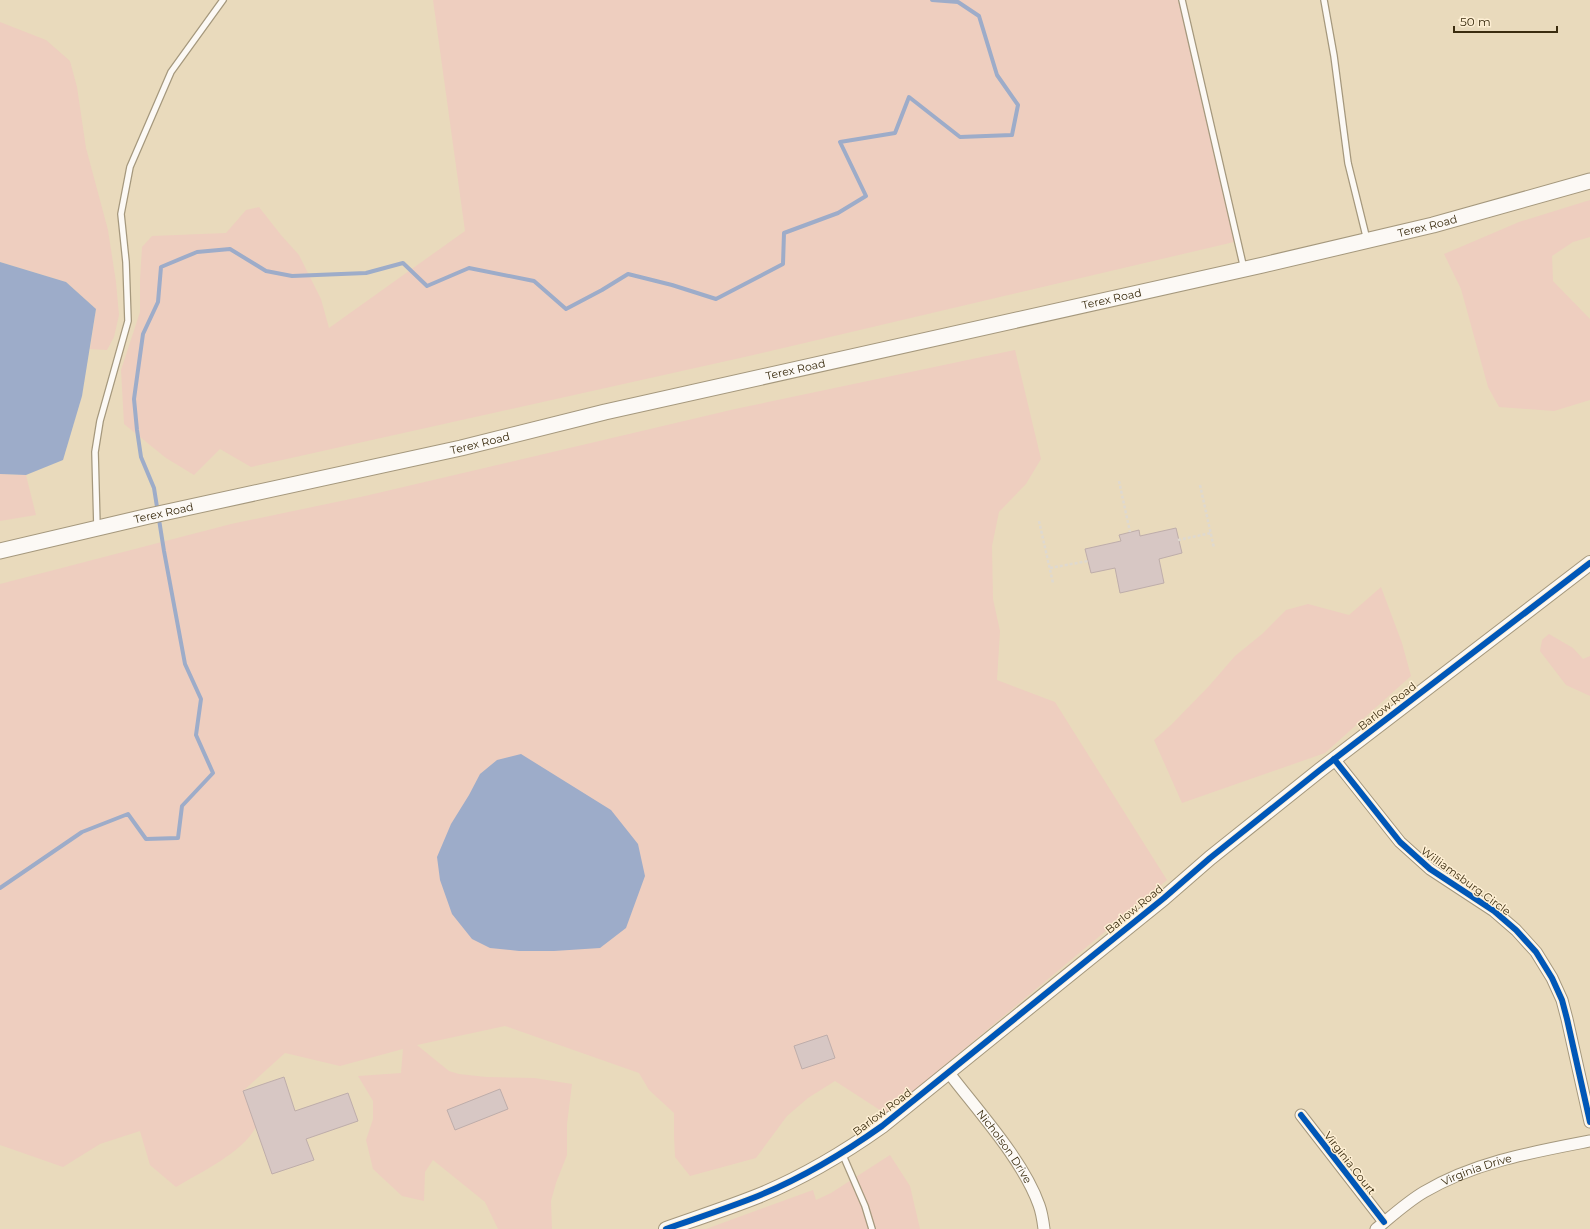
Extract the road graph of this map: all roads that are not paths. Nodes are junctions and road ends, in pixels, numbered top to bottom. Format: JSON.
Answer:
{"nodes":[{"id":1,"x":223,"y":0,"type":"edge"},
{"id":2,"x":1182,"y":0,"type":"edge"},
{"id":3,"x":1324,"y":0,"type":"edge"},
{"id":4,"x":1590,"y":181,"type":"edge"},
{"id":5,"x":1367,"y":240,"type":"junction"},
{"id":6,"x":1244,"y":269,"type":"junction"},
{"id":7,"x":97,"y":530,"type":"junction"},
{"id":8,"x":0,"y":551,"type":"edge"},
{"id":9,"x":1590,"y":563,"type":"edge"},
{"id":10,"x":1334,"y":759,"type":"junction"},
{"id":11,"x":949,"y":1073,"type":"junction"},
{"id":12,"x":1301,"y":1116,"type":"dead end"},
{"id":13,"x":1590,"y":1122,"type":"edge"},
{"id":14,"x":1590,"y":1141,"type":"edge"},
{"id":15,"x":842,"y":1152,"type":"junction"},
{"id":16,"x":1380,"y":1226,"type":"edge"},
{"id":17,"x":666,"y":1229,"type":"edge"},
{"id":18,"x":872,"y":1229,"type":"edge"},
{"id":19,"x":1044,"y":1229,"type":"edge"}],
"edges":[{"from":1,"to":7,"type":"lane"},
{"from":2,"to":6,"type":"lane"},
{"from":3,"to":5,"type":"lane"},
{"from":4,"to":5,"type":"main road","name":"Terex Road"},
{"from":5,"to":6,"type":"main road","name":"Terex Road"},
{"from":6,"to":7,"type":"main road","name":"Terex Road"},
{"from":7,"to":8,"type":"main road","name":"Terex Road"},
{"from":9,"to":10,"type":"street","name":"Barlow Road"},
{"from":10,"to":11,"type":"street","name":"Barlow Road"},
{"from":10,"to":13,"type":"street","name":"Williamsburg Circle"},
{"from":11,"to":15,"type":"street","name":"Barlow Road"},
{"from":11,"to":19,"type":"street","name":"Nicholson Drive"},
{"from":12,"to":16,"type":"street","name":"Virginia Court"},
{"from":14,"to":16,"type":"street","name":"Virginia Drive"},
{"from":15,"to":17,"type":"street","name":"Barlow Road"},
{"from":15,"to":18,"type":"lane"}]}
